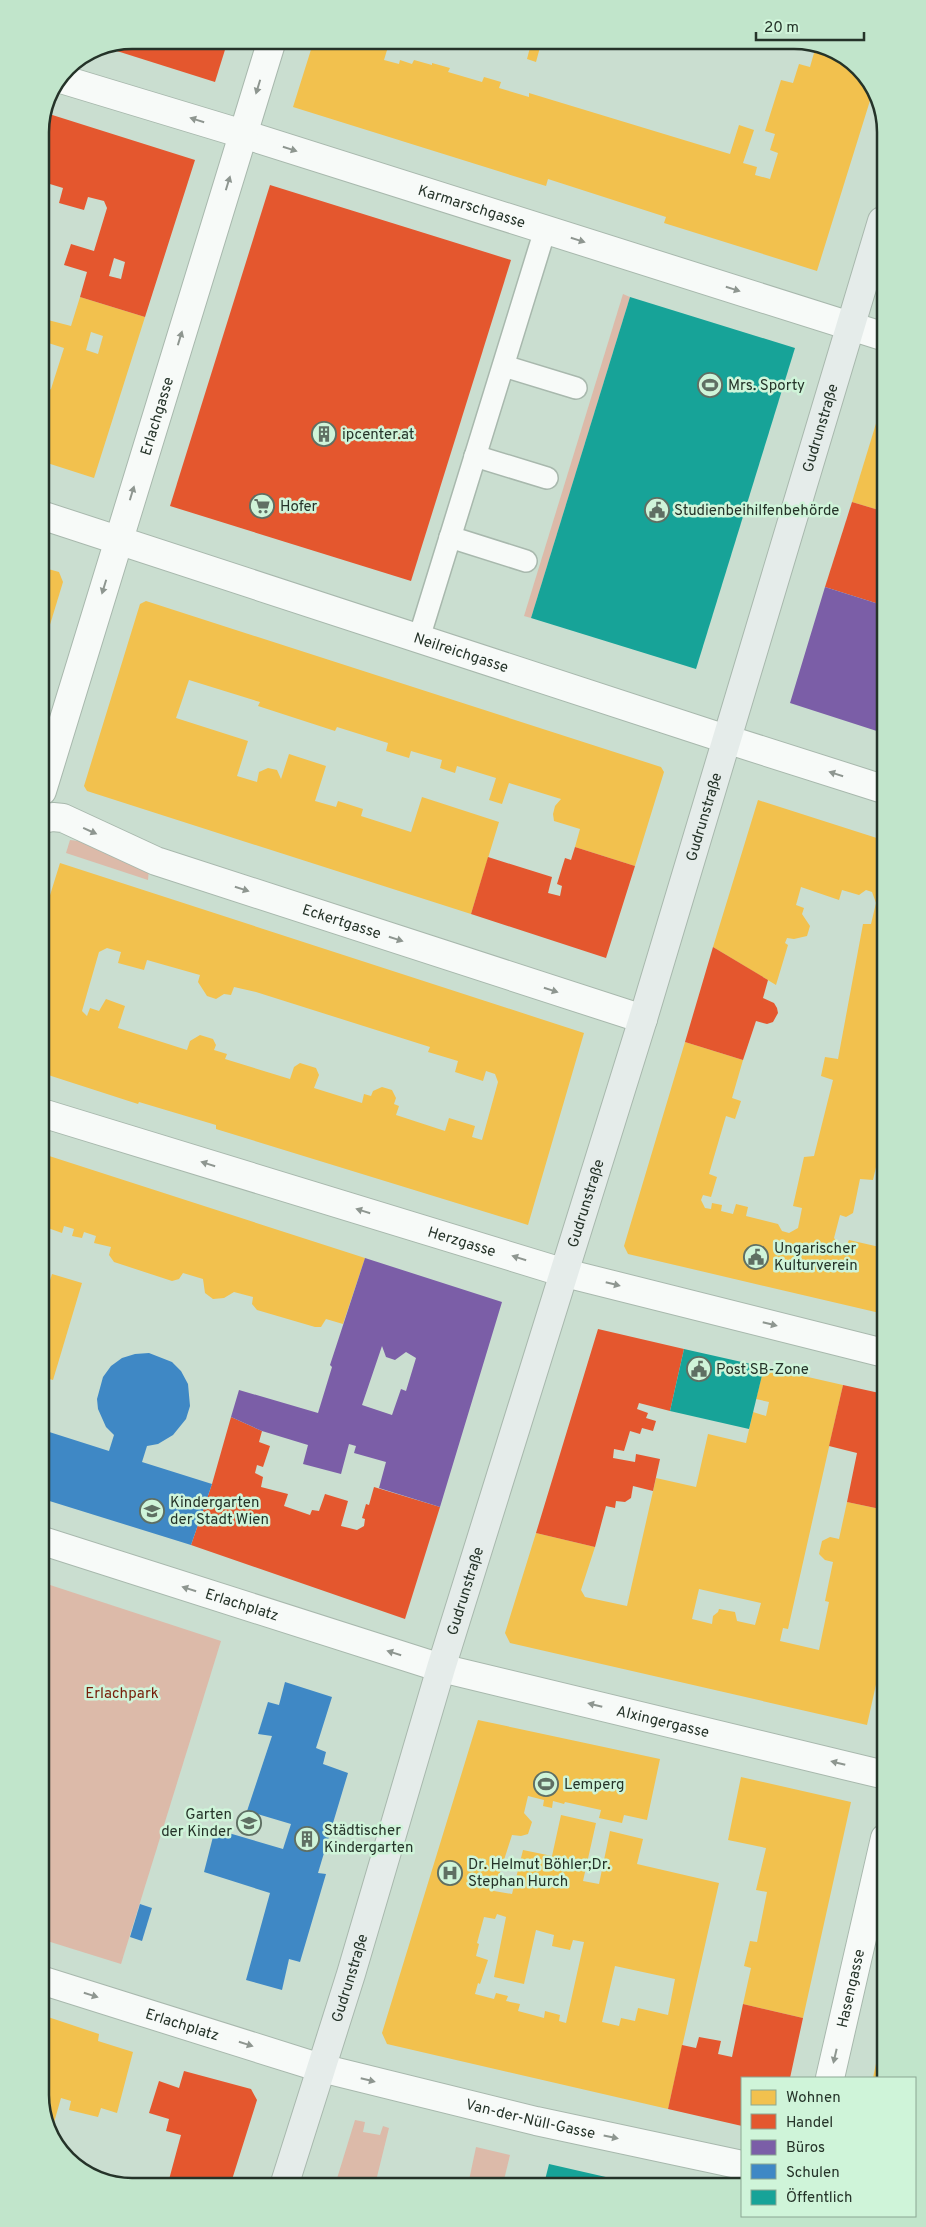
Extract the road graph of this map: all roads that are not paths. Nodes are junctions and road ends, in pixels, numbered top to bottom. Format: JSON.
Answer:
{"nodes":[{"id":1,"x":269,"y":49,"type":"edge"},
{"id":2,"x":66,"y":81,"type":"edge"},
{"id":3,"x":243,"y":134,"type":"junction"},
{"id":4,"x":545,"y":230,"type":"junction"},
{"id":5,"x":877,"y":237,"type":"edge"},
{"id":6,"x":849,"y":326,"type":"junction"},
{"id":7,"x":877,"y":334,"type":"edge"},
{"id":8,"x":504,"y":366,"type":"junction"},
{"id":9,"x":576,"y":388,"type":"dead end"},
{"id":10,"x":476,"y":456,"type":"junction"},
{"id":11,"x":547,"y":478,"type":"dead end"},
{"id":12,"x":49,"y":518,"type":"edge"},
{"id":13,"x":450,"y":537,"type":"junction"},
{"id":14,"x":118,"y":540,"type":"junction"},
{"id":15,"x":526,"y":561,"type":"dead end"},
{"id":16,"x":418,"y":638,"type":"junction"},
{"id":17,"x":726,"y":739,"type":"junction"},
{"id":18,"x":49,"y":768,"type":"edge"},
{"id":19,"x":877,"y":786,"type":"edge"},
{"id":20,"x":49,"y":818,"type":"edge"},
{"id":21,"x":643,"y":1019,"type":"junction"},
{"id":22,"x":49,"y":1115,"type":"edge"},
{"id":23,"x":565,"y":1272,"type":"junction"},
{"id":24,"x":877,"y":1351,"type":"edge"},
{"id":25,"x":49,"y":1543,"type":"edge"},
{"id":26,"x":441,"y":1668,"type":"junction"},
{"id":27,"x":877,"y":1773,"type":"edge"},
{"id":28,"x":877,"y":1873,"type":"edge"},
{"id":29,"x":49,"y":1983,"type":"edge"},
{"id":30,"x":321,"y":2068,"type":"junction"},
{"id":31,"x":830,"y":2077,"type":"edge"},
{"id":32,"x":741,"y":2165,"type":"edge"},
{"id":33,"x":287,"y":2178,"type":"edge"}],
"edges":[{"from":1,"to":3,"type":"street","name":"Erlachgasse","one_way":true},
{"from":3,"to":2,"type":"street","name":"Karmarschgasse","one_way":true},
{"from":3,"to":4,"type":"street","name":"Karmarschgasse","one_way":true},
{"from":14,"to":3,"type":"street","name":"Erlachgasse","one_way":true},
{"from":4,"to":6,"type":"street","name":"Karmarschgasse","one_way":true},
{"from":4,"to":8,"type":"lane"},
{"from":5,"to":6,"type":"main road","name":"Gudrunstraße"},
{"from":6,"to":7,"type":"street","name":"Karmarschgasse"},
{"from":6,"to":17,"type":"main road","name":"Gudrunstraße"},
{"from":8,"to":9,"type":"lane"},
{"from":8,"to":10,"type":"lane"},
{"from":10,"to":11,"type":"lane"},
{"from":10,"to":13,"type":"lane"},
{"from":12,"to":14,"type":"street","name":"Neilreichgasse"},
{"from":13,"to":15,"type":"lane"},
{"from":13,"to":16,"type":"lane"},
{"from":14,"to":16,"type":"street","name":"Neilreichgasse"},
{"from":14,"to":18,"type":"street","name":"Erlachgasse","one_way":true},
{"from":16,"to":17,"type":"street","name":"Neilreichgasse"},
{"from":19,"to":17,"type":"street","name":"Neilreichgasse","one_way":true},
{"from":17,"to":21,"type":"main road","name":"Gudrunstraße"},
{"from":20,"to":21,"type":"street","name":"Eckertgasse","one_way":true},
{"from":21,"to":23,"type":"main road","name":"Gudrunstraße"},
{"from":23,"to":22,"type":"street","name":"Herzgasse","one_way":true},
{"from":23,"to":24,"type":"street","name":"Herzgasse","one_way":true},
{"from":23,"to":26,"type":"main road","name":"Gudrunstraße"},
{"from":26,"to":25,"type":"street","name":"Erlachplatz","one_way":true},
{"from":27,"to":26,"type":"street","name":"Alxingergasse","one_way":true},
{"from":26,"to":30,"type":"main road","name":"Gudrunstraße"},
{"from":28,"to":31,"type":"street","name":"Hasengasse","one_way":true},
{"from":29,"to":30,"type":"street","name":"Erlachplatz","one_way":true},
{"from":30,"to":32,"type":"street","name":"Van-der-Nüll-Gasse","one_way":true},
{"from":30,"to":33,"type":"main road","name":"Gudrunstraße"}]}
